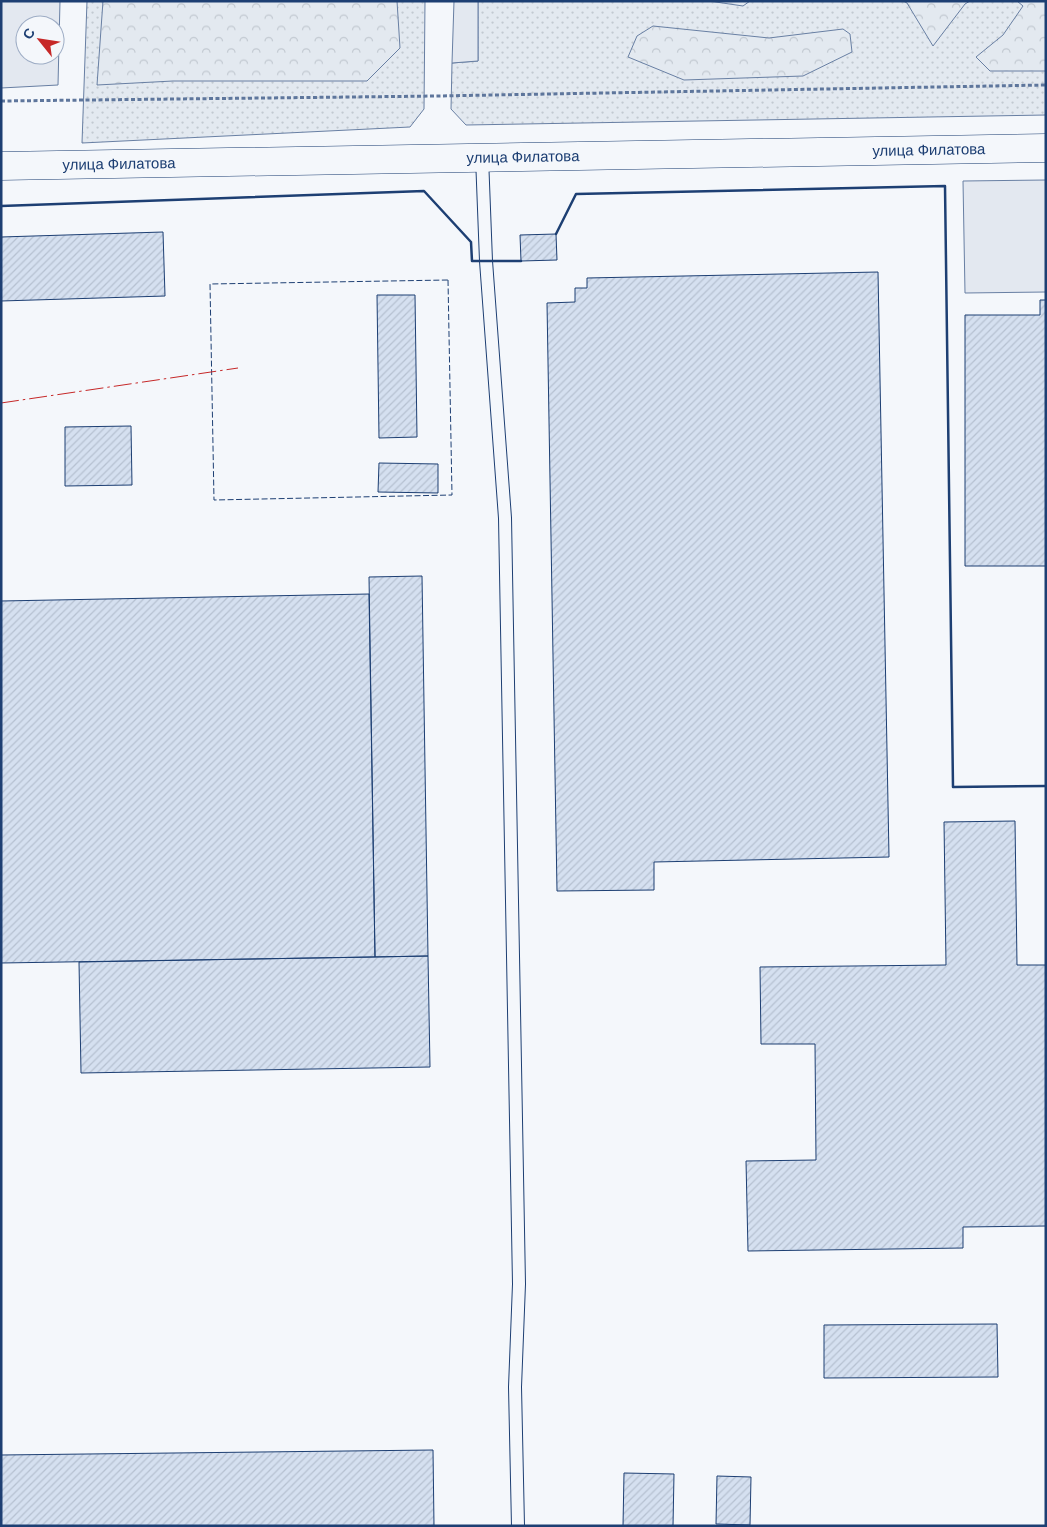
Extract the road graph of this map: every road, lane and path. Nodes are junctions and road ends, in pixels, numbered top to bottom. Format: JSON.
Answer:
{"nodes":[{"id":1,"x":1046,"y":85,"type":"edge"},
{"id":2,"x":1,"y":101,"type":"edge"},
{"id":3,"x":1046,"y":148,"type":"edge"},
{"id":4,"x":482,"y":158,"type":"junction"},
{"id":5,"x":1,"y":166,"type":"edge"},
{"id":6,"x":518,"y":1526,"type":"edge"}],
"edges":[{"from":1,"to":2,"type":"path"},
{"from":3,"to":4,"type":"street","name":"улица Филатова"},
{"from":4,"to":5,"type":"street","name":"улица Филатова"},
{"from":4,"to":6,"type":"lane"}]}
